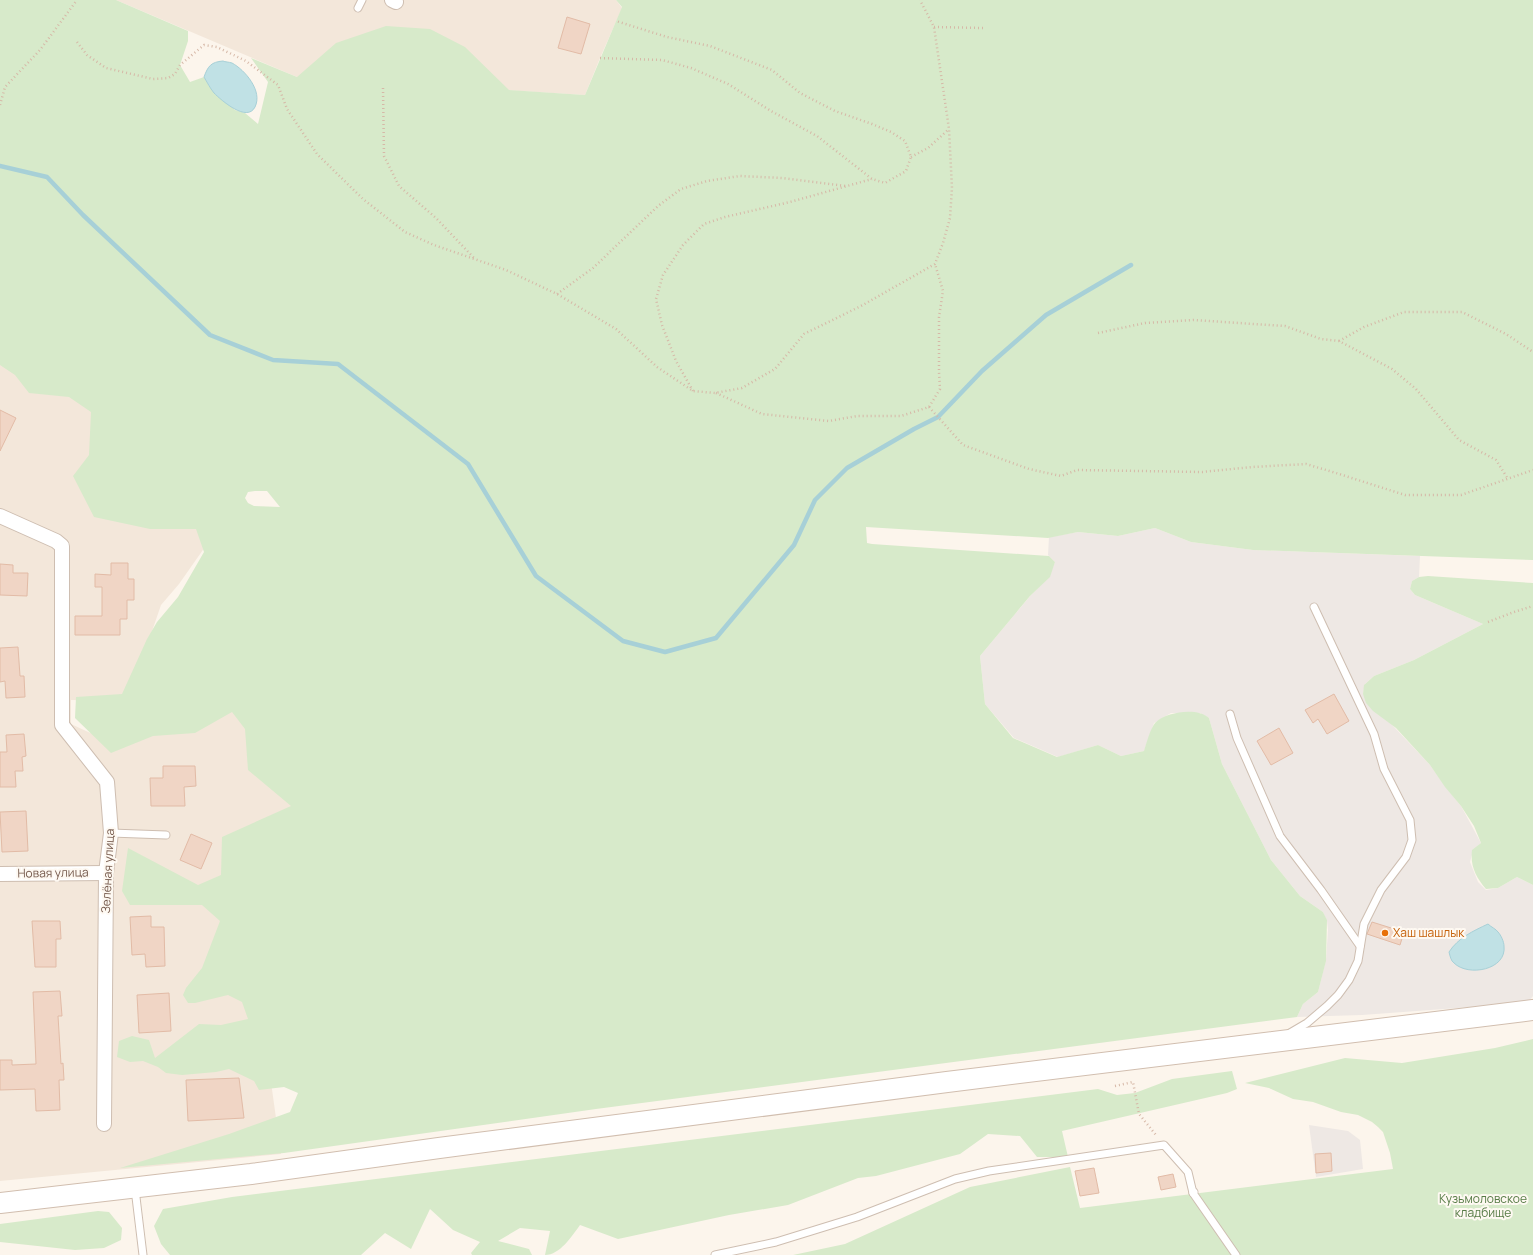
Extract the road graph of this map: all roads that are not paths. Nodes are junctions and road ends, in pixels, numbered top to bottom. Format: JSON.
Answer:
{"nodes":[{"id":1,"x":362,"y":0,"type":"edge"},
{"id":2,"x":358,"y":8,"type":"dead end"},
{"id":3,"x":0,"y":516,"type":"edge"},
{"id":4,"x":1314,"y":607,"type":"dead end"},
{"id":5,"x":1230,"y":714,"type":"dead end"},
{"id":6,"x":112,"y":833,"type":"junction"},
{"id":7,"x":166,"y":835,"type":"dead end"},
{"id":8,"x":106,"y":873,"type":"junction"},
{"id":9,"x":0,"y":874,"type":"edge"},
{"id":10,"x":1360,"y":946,"type":"junction"},
{"id":11,"x":1533,"y":1010,"type":"edge"},
{"id":12,"x":1274,"y":1042,"type":"junction"},
{"id":13,"x":104,"y":1124,"type":"dead end"},
{"id":14,"x":134,"y":1187,"type":"junction"},
{"id":15,"x":0,"y":1203,"type":"edge"},
{"id":16,"x":143,"y":1255,"type":"edge"},
{"id":17,"x":715,"y":1255,"type":"edge"},
{"id":18,"x":1236,"y":1255,"type":"edge"}],
"edges":[{"from":1,"to":2,"type":"lane"},
{"from":3,"to":6,"type":"street","name":"Зелёная улица"},
{"from":4,"to":10,"type":"lane"},
{"from":5,"to":10,"type":"lane"},
{"from":6,"to":7,"type":"lane"},
{"from":6,"to":8,"type":"street","name":"Зелёная улица"},
{"from":8,"to":9,"type":"street","name":"Новая улица"},
{"from":8,"to":13,"type":"street","name":"Зелёная улица"},
{"from":10,"to":12,"type":"lane"},
{"from":11,"to":12,"type":"main road"},
{"from":12,"to":14,"type":"main road"},
{"from":14,"to":15,"type":"main road"},
{"from":14,"to":16,"type":"lane"},
{"from":17,"to":18,"type":"lane"}]}
